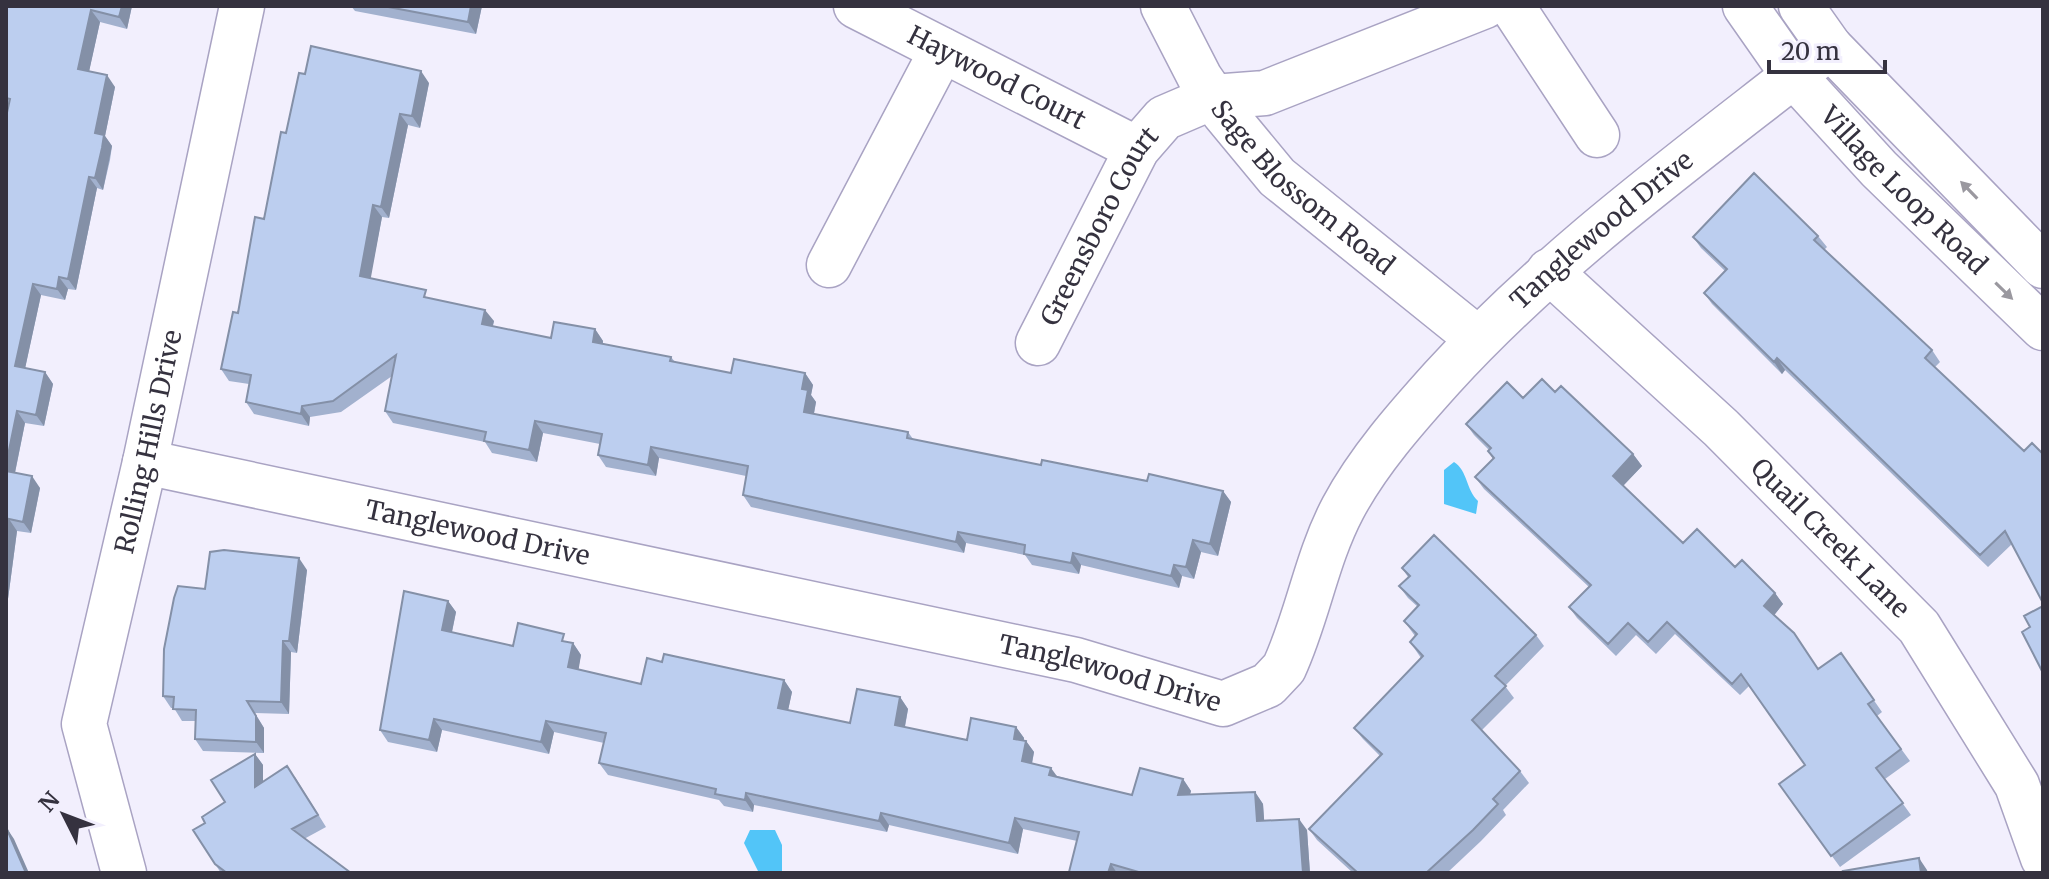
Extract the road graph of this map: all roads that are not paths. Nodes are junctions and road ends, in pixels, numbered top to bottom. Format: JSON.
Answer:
{"nodes":[{"id":1,"x":242,"y":6,"type":"edge"},
{"id":2,"x":856,"y":6,"type":"edge"},
{"id":3,"x":1163,"y":6,"type":"edge"},
{"id":4,"x":1485,"y":6,"type":"edge"},
{"id":5,"x":1512,"y":6,"type":"edge"},
{"id":6,"x":1745,"y":6,"type":"edge"},
{"id":7,"x":1801,"y":6,"type":"edge"},
{"id":8,"x":1830,"y":47,"type":"junction"},
{"id":9,"x":942,"y":50,"type":"junction"},
{"id":10,"x":1794,"y":76,"type":"junction"},
{"id":11,"x":1213,"y":97,"type":"junction"},
{"id":12,"x":1597,"y":135,"type":"dead end"},
{"id":13,"x":1137,"y":149,"type":"junction"},
{"id":14,"x":829,"y":265,"type":"dead end"},
{"id":15,"x":2043,"y":266,"type":"edge"},
{"id":16,"x":1549,"y":271,"type":"junction"},
{"id":17,"x":2043,"y":328,"type":"edge"},
{"id":18,"x":1478,"y":339,"type":"junction"},
{"id":19,"x":1038,"y":343,"type":"dead end"},
{"id":20,"x":145,"y":462,"type":"junction"},
{"id":21,"x":2043,"y":858,"type":"edge"},
{"id":22,"x":124,"y":873,"type":"edge"}],
"edges":[{"from":1,"to":20,"type":"street","name":"Rolling Hills Drive"},
{"from":2,"to":9,"type":"street","name":"Haywood Court"},
{"from":3,"to":11,"type":"street","name":"Sage Blossom Road"},
{"from":4,"to":11,"type":"street","name":"Greensboro Court"},
{"from":5,"to":12,"type":"street"},
{"from":6,"to":10,"type":"street","name":"Village Loop Road"},
{"from":7,"to":8,"type":"street","name":"Village Loop Road"},
{"from":8,"to":10,"type":"street","name":"Tanglewood Drive"},
{"from":15,"to":8,"type":"street","name":"Village Loop Road","one_way":true},
{"from":9,"to":13,"type":"street","name":"Haywood Court"},
{"from":9,"to":14,"type":"street"},
{"from":10,"to":16,"type":"street","name":"Tanglewood Drive"},
{"from":10,"to":17,"type":"street","name":"Village Loop Road","one_way":true},
{"from":11,"to":13,"type":"street","name":"Greensboro Court"},
{"from":11,"to":18,"type":"street","name":"Sage Blossom Road"},
{"from":13,"to":19,"type":"street","name":"Greensboro Court"},
{"from":16,"to":18,"type":"street","name":"Tanglewood Drive"},
{"from":16,"to":21,"type":"street","name":"Quail Creek Lane"},
{"from":18,"to":20,"type":"street","name":"Tanglewood Drive"},
{"from":20,"to":22,"type":"street","name":"Rolling Hills Drive"}]}
